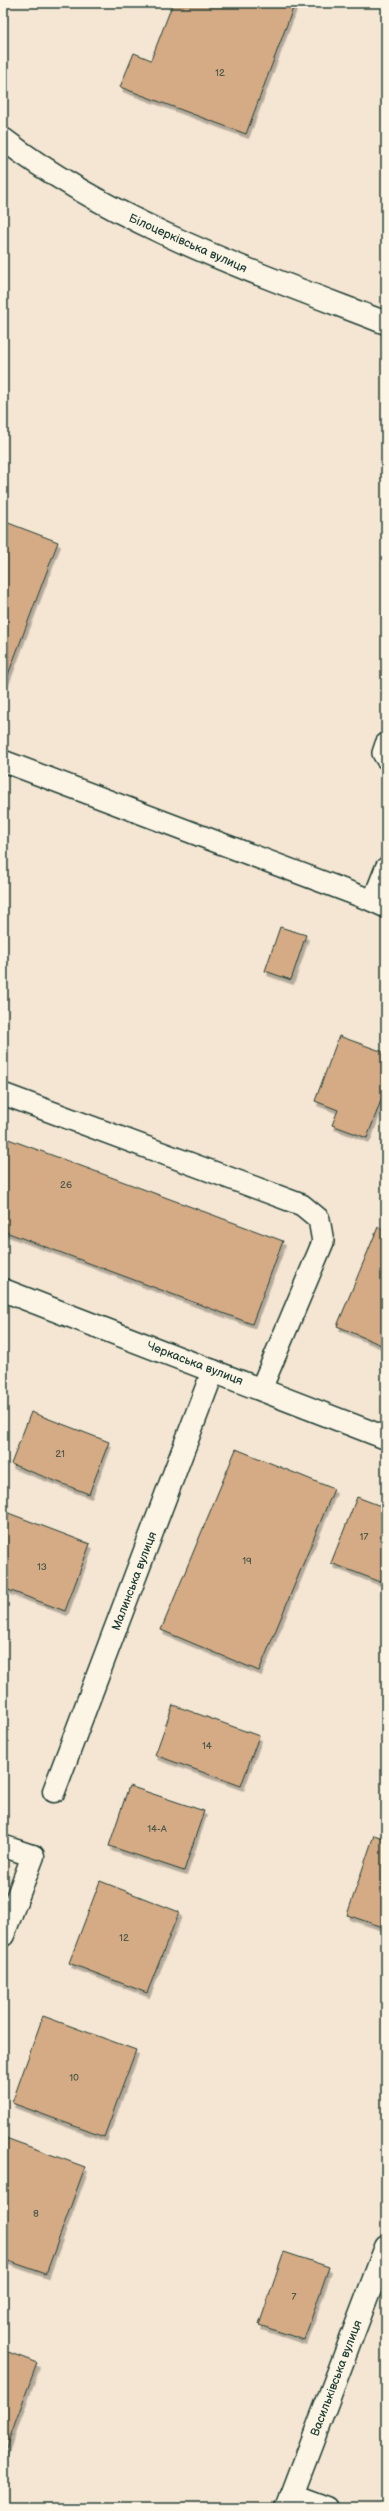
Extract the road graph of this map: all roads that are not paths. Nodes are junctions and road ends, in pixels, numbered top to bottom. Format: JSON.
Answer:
{"nodes":[{"id":1,"x":3,"y":139,"type":"edge"},
{"id":2,"x":386,"y":323,"type":"edge"},
{"id":3,"x":386,"y":744,"type":"edge"},
{"id":4,"x":386,"y":758,"type":"edge"},
{"id":5,"x":3,"y":761,"type":"edge"},
{"id":6,"x":386,"y":868,"type":"edge"},
{"id":7,"x":380,"y":904,"type":"edge"},
{"id":8,"x":3,"y":1094,"type":"edge"},
{"id":9,"x":3,"y":1290,"type":"edge"},
{"id":10,"x":213,"y":1371,"type":"junction"},
{"id":11,"x":261,"y":1389,"type":"junction"},
{"id":12,"x":386,"y":1438,"type":"edge"},
{"id":13,"x":54,"y":1791,"type":"dead end"},
{"id":14,"x":3,"y":1846,"type":"edge"},
{"id":15,"x":33,"y":1856,"type":"joint"},
{"id":16,"x":3,"y":1935,"type":"edge"},
{"id":17,"x":386,"y":2247,"type":"edge"},
{"id":18,"x":289,"y":2501,"type":"edge"},
{"id":19,"x":326,"y":2508,"type":"edge"}],
"edges":[{"from":1,"to":2,"type":"street","name":"Білоцерківська вулиця"},
{"from":3,"to":4,"type":"lane"},
{"from":5,"to":7,"type":"lane"},
{"from":6,"to":7,"type":"lane"},
{"from":8,"to":11,"type":"lane"},
{"from":9,"to":10,"type":"street","name":"Черкаська вулиця"},
{"from":10,"to":11,"type":"street","name":"Черкаська вулиця"},
{"from":10,"to":13,"type":"street","name":"Малинська вулиця"},
{"from":11,"to":12,"type":"street","name":"Черкаська вулиця"},
{"from":14,"to":15,"type":"lane"},
{"from":15,"to":16,"type":"street"},
{"from":17,"to":18,"type":"street","name":"Васильківська вулиця"},
{"from":18,"to":19,"type":"street"}]}
